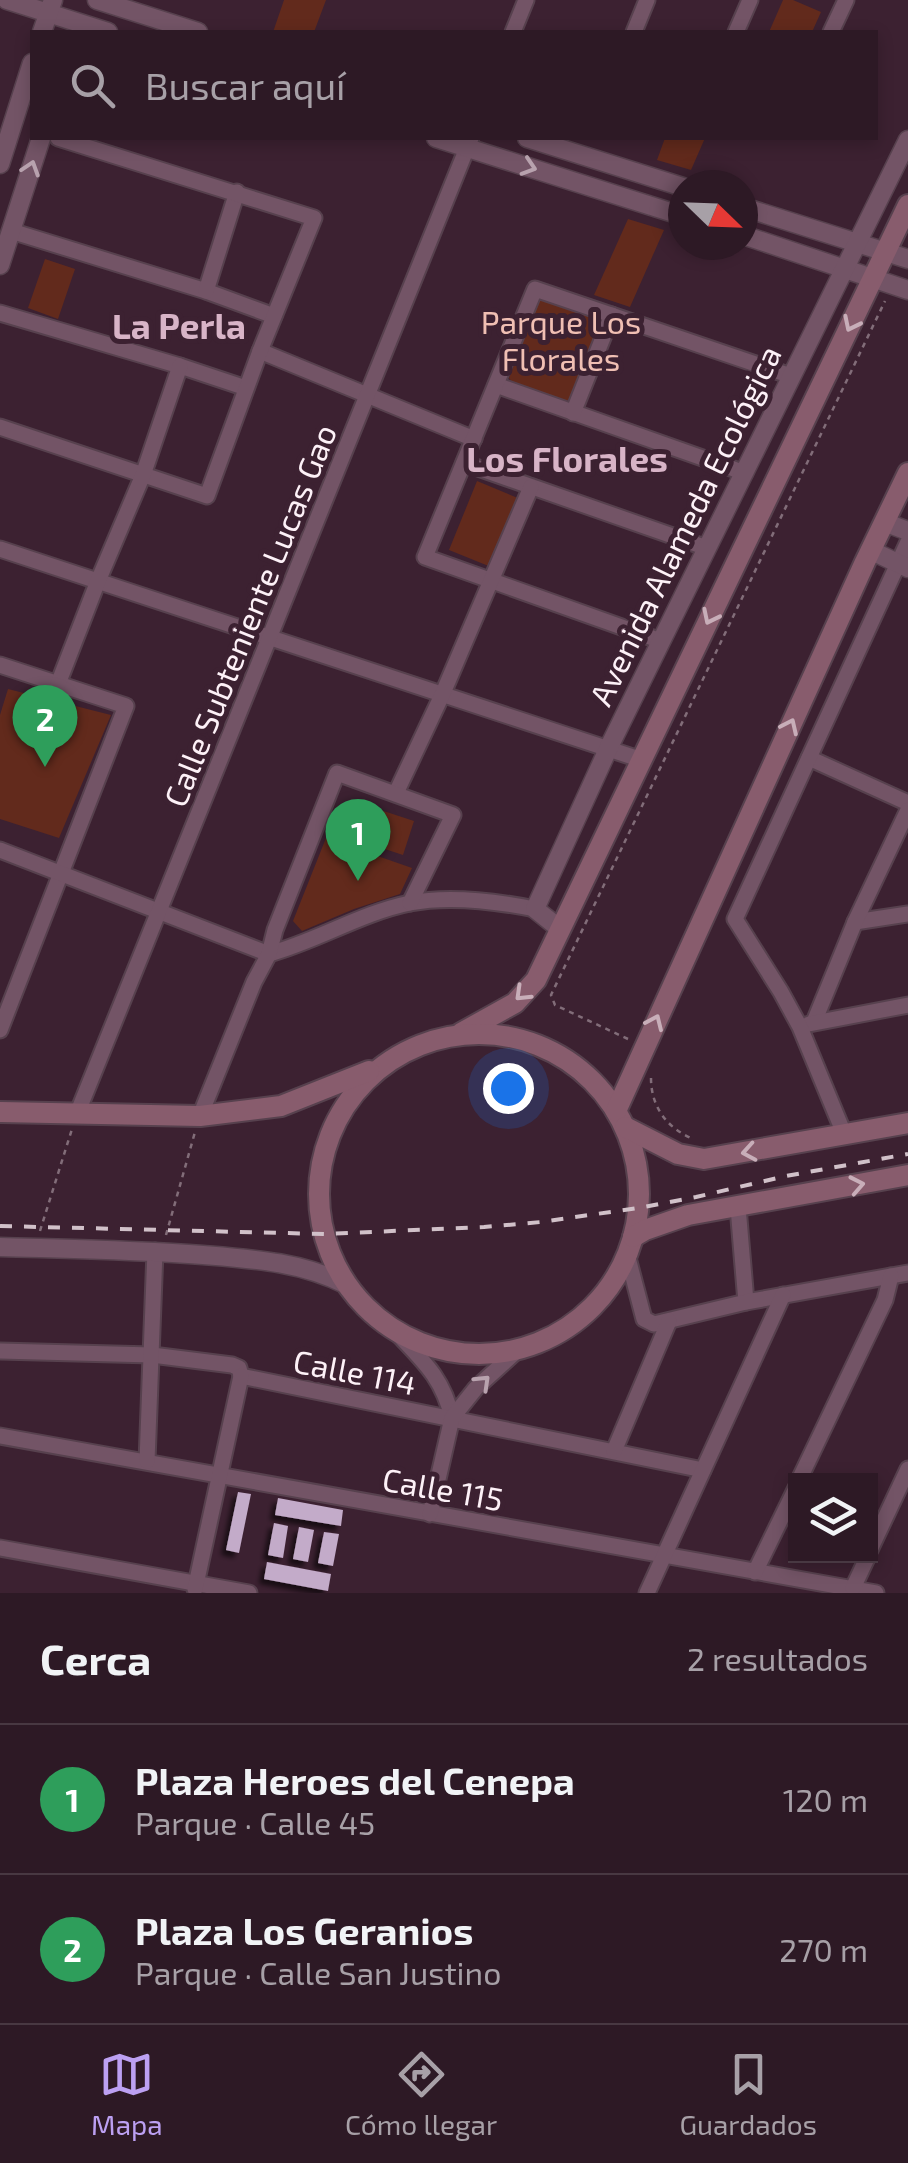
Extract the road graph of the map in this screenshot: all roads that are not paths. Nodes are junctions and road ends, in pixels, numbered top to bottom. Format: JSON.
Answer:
{"nodes":[{"id":1,"x":6,"y":0,"type":"edge"},
{"id":2,"x":85,"y":0,"type":"edge"},
{"id":3,"x":97,"y":0,"type":"edge"},
{"id":4,"x":526,"y":0,"type":"edge"},
{"id":5,"x":646,"y":0,"type":"edge"},
{"id":6,"x":750,"y":0,"type":"edge"},
{"id":7,"x":846,"y":0,"type":"edge"},
{"id":8,"x":51,"y":7,"type":"edge"},
{"id":9,"x":76,"y":28,"type":"edge"},
{"id":10,"x":192,"y":30,"type":"edge"},
{"id":11,"x":514,"y":30,"type":"edge"},
{"id":12,"x":635,"y":30,"type":"edge"},
{"id":13,"x":737,"y":30,"type":"edge"},
{"id":14,"x":831,"y":30,"type":"edge"},
{"id":15,"x":30,"y":69,"type":"edge"},
{"id":16,"x":40,"y":140,"type":"edge"},
{"id":17,"x":65,"y":140,"type":"edge"},
{"id":18,"x":533,"y":140,"type":"edge"},
{"id":19,"x":908,"y":140,"type":"edge"},
{"id":20,"x":470,"y":142,"type":"edge"},
{"id":21,"x":0,"y":164,"type":"edge"},
{"id":22,"x":668,"y":182,"type":"edge"},
{"id":23,"x":237,"y":192,"type":"junction"},
{"id":24,"x":908,"y":204,"type":"edge"},
{"id":25,"x":668,"y":212,"type":"edge"},
{"id":26,"x":758,"y":212,"type":"edge"},
{"id":27,"x":11,"y":230,"type":"junction"},
{"id":28,"x":758,"y":241,"type":"edge"},
{"id":29,"x":858,"y":244,"type":"junction"},
{"id":30,"x":886,"y":251,"type":"junction"},
{"id":31,"x":908,"y":260,"type":"edge"},
{"id":32,"x":0,"y":265,"type":"edge"},
{"id":33,"x":844,"y":268,"type":"junction"},
{"id":34,"x":891,"y":285,"type":"edge"},
{"id":35,"x":206,"y":291,"type":"junction"},
{"id":36,"x":0,"y":314,"type":"edge"},
{"id":37,"x":612,"y":315,"type":"junction"},
{"id":38,"x":274,"y":316,"type":"junction"},
{"id":39,"x":260,"y":351,"type":"junction"},
{"id":40,"x":180,"y":366,"type":"junction"},
{"id":41,"x":791,"y":376,"type":"junction"},
{"id":42,"x":496,"y":385,"type":"junction"},
{"id":43,"x":246,"y":388,"type":"junction"},
{"id":44,"x":368,"y":395,"type":"junction"},
{"id":45,"x":573,"y":412,"type":"junction"},
{"id":46,"x":0,"y":427,"type":"edge"},
{"id":47,"x":474,"y":439,"type":"junction"},
{"id":48,"x":464,"y":463,"type":"junction"},
{"id":49,"x":908,"y":473,"type":"edge"},
{"id":50,"x":744,"y":474,"type":"junction"},
{"id":51,"x":143,"y":475,"type":"junction"},
{"id":52,"x":531,"y":487,"type":"junction"},
{"id":53,"x":884,"y":522,"type":"junction"},
{"id":54,"x":908,"y":531,"type":"edge"},
{"id":55,"x":908,"y":542,"type":"edge"},
{"id":56,"x":707,"y":548,"type":"junction"},
{"id":57,"x":0,"y":549,"type":"edge"},
{"id":58,"x":870,"y":550,"type":"junction"},
{"id":59,"x":903,"y":566,"type":"edge"},
{"id":60,"x":491,"y":580,"type":"junction"},
{"id":61,"x":98,"y":581,"type":"junction"},
{"id":62,"x":270,"y":637,"type":"junction"},
{"id":63,"x":661,"y":640,"type":"junction"},
{"id":64,"x":0,"y":665,"type":"edge"},
{"id":65,"x":58,"y":684,"type":"junction"},
{"id":66,"x":443,"y":693,"type":"junction"},
{"id":67,"x":609,"y":747,"type":"junction"},
{"id":68,"x":809,"y":758,"type":"junction"},
{"id":69,"x":642,"y":760,"type":"junction"},
{"id":70,"x":396,"y":793,"type":"junction"},
{"id":71,"x":908,"y":803,"type":"edge"},
{"id":72,"x":908,"y":810,"type":"edge"},
{"id":73,"x":0,"y":850,"type":"edge"},
{"id":74,"x":61,"y":873,"type":"junction"},
{"id":75,"x":410,"y":903,"type":"junction"},
{"id":76,"x":706,"y":909,"type":"junction"},
{"id":77,"x":159,"y":910,"type":"junction"},
{"id":78,"x":535,"y":910,"type":"junction"},
{"id":79,"x":908,"y":914,"type":"edge"},
{"id":80,"x":736,"y":918,"type":"junction"},
{"id":81,"x":855,"y":922,"type":"junction"},
{"id":82,"x":560,"y":929,"type":"junction"},
{"id":83,"x":269,"y":954,"type":"junction"},
{"id":84,"x":908,"y":1005,"type":"edge"},
{"id":85,"x":807,"y":1025,"type":"junction"},
{"id":86,"x":0,"y":1030,"type":"edge"},
{"id":87,"x":458,"y":1035,"type":"junction"},
{"id":88,"x":389,"y":1062,"type":"junction"},
{"id":89,"x":0,"y":1112,"type":"edge"},
{"id":90,"x":77,"y":1114,"type":"junction"},
{"id":91,"x":200,"y":1116,"type":"junction"},
{"id":92,"x":620,"y":1119,"type":"junction"},
{"id":93,"x":908,"y":1123,"type":"edge"},
{"id":94,"x":845,"y":1136,"type":"junction"},
{"id":95,"x":908,"y":1175,"type":"edge"},
{"id":96,"x":738,"y":1206,"type":"junction"},
{"id":97,"x":630,"y":1246,"type":"junction"},
{"id":98,"x":0,"y":1247,"type":"edge"},
{"id":99,"x":155,"y":1251,"type":"junction"},
{"id":100,"x":900,"y":1274,"type":"edge"},
{"id":101,"x":347,"y":1285,"type":"junction"},
{"id":102,"x":783,"y":1296,"type":"junction"},
{"id":103,"x":746,"y":1302,"type":"junction"},
{"id":104,"x":669,"y":1320,"type":"junction"},
{"id":105,"x":394,"y":1330,"type":"junction"},
{"id":106,"x":519,"y":1350,"type":"junction"},
{"id":107,"x":0,"y":1351,"type":"edge"},
{"id":108,"x":152,"y":1356,"type":"junction"},
{"id":109,"x":241,"y":1376,"type":"junction"},
{"id":110,"x":452,"y":1418,"type":"junction"},
{"id":111,"x":0,"y":1436,"type":"edge"},
{"id":112,"x":614,"y":1451,"type":"junction"},
{"id":113,"x":147,"y":1461,"type":"junction"},
{"id":114,"x":908,"y":1468,"type":"edge"},
{"id":115,"x":703,"y":1470,"type":"junction"},
{"id":116,"x":802,"y":1473,"type":"edge"},
{"id":117,"x":219,"y":1474,"type":"junction"},
{"id":118,"x":788,"y":1505,"type":"edge"},
{"id":119,"x":430,"y":1514,"type":"junction"},
{"id":120,"x":878,"y":1533,"type":"edge"},
{"id":121,"x":0,"y":1548,"type":"edge"},
{"id":122,"x":666,"y":1555,"type":"junction"},
{"id":123,"x":864,"y":1563,"type":"edge"},
{"id":124,"x":756,"y":1572,"type":"junction"},
{"id":125,"x":195,"y":1588,"type":"edge"},
{"id":126,"x":853,"y":1588,"type":"junction"},
{"id":127,"x":249,"y":1593,"type":"edge"},
{"id":128,"x":647,"y":1593,"type":"edge"},
{"id":129,"x":876,"y":1593,"type":"edge"}],
"edges":[{"from":1,"to":8,"type":"street"},
{"from":2,"to":9,"type":"street"},
{"from":3,"to":10,"type":"street"},
{"from":4,"to":11,"type":"street"},
{"from":5,"to":12,"type":"street"},
{"from":6,"to":13,"type":"street"},
{"from":7,"to":14,"type":"street"},
{"from":8,"to":9,"type":"street"},
{"from":15,"to":21,"type":"street"},
{"from":27,"to":16,"type":"street","one_way":true},
{"from":17,"to":23,"type":"street"},
{"from":18,"to":22,"type":"street"},
{"from":19,"to":29,"type":"street","name":"Avenida Alameda Ecológica"},
{"from":20,"to":25,"type":"street","one_way":true},
{"from":20,"to":44,"type":"street","name":"Calle Subteniente Lucas Gao"},
{"from":23,"to":35,"type":"street"},
{"from":23,"to":38,"type":"street"},
{"from":24,"to":30,"type":"main road","name":"Avenida Alameda Ecológica"},
{"from":26,"to":29,"type":"street"},
{"from":27,"to":32,"type":"street"},
{"from":27,"to":35,"type":"street"},
{"from":28,"to":33,"type":"street"},
{"from":29,"to":30,"type":"street"},
{"from":29,"to":33,"type":"street","name":"Avenida Alameda Ecológica"},
{"from":30,"to":31,"type":"street"},
{"from":30,"to":34,"type":"main road","name":"Avenida Alameda Ecológica"},
{"from":33,"to":34,"type":"street"},
{"from":33,"to":41,"type":"street","name":"Avenida Alameda Ecológica"},
{"from":34,"to":69,"type":"main road","name":"Avenida Alameda Ecológica","one_way":true},
{"from":35,"to":38,"type":"street"},
{"from":36,"to":40,"type":"street"},
{"from":37,"to":41,"type":"street"},
{"from":37,"to":42,"type":"street"},
{"from":37,"to":45,"type":"street"},
{"from":38,"to":39,"type":"street"},
{"from":39,"to":43,"type":"street"},
{"from":39,"to":44,"type":"street"},
{"from":40,"to":43,"type":"street"},
{"from":40,"to":51,"type":"street"},
{"from":41,"to":50,"type":"street","name":"Avenida Alameda Ecológica"},
{"from":42,"to":45,"type":"street"},
{"from":42,"to":47,"type":"street"},
{"from":43,"to":51,"type":"street"},
{"from":44,"to":47,"type":"street"},
{"from":44,"to":62,"type":"street","name":"Calle Subteniente Lucas Gao"},
{"from":45,"to":50,"type":"street"},
{"from":46,"to":51,"type":"street"},
{"from":47,"to":48,"type":"street"},
{"from":48,"to":52,"type":"street"},
{"from":48,"to":60,"type":"street"},
{"from":49,"to":53,"type":"main road"},
{"from":50,"to":56,"type":"street","name":"Avenida Alameda Ecológica"},
{"from":51,"to":61,"type":"street"},
{"from":52,"to":56,"type":"street"},
{"from":52,"to":60,"type":"street"},
{"from":53,"to":54,"type":"street"},
{"from":53,"to":58,"type":"main road"},
{"from":55,"to":59,"type":"street"},
{"from":56,"to":63,"type":"street","name":"Avenida Alameda Ecológica"},
{"from":57,"to":61,"type":"street"},
{"from":58,"to":59,"type":"street"},
{"from":76,"to":58,"type":"main road","one_way":true},
{"from":59,"to":68,"type":"street"},
{"from":60,"to":63,"type":"street"},
{"from":60,"to":66,"type":"street"},
{"from":61,"to":62,"type":"street"},
{"from":61,"to":65,"type":"street"},
{"from":62,"to":66,"type":"street"},
{"from":62,"to":77,"type":"street","name":"Calle Subteniente Lucas Gao"},
{"from":63,"to":67,"type":"street","name":"Avenida Alameda Ecológica"},
{"from":64,"to":65,"type":"street"},
{"from":65,"to":74,"type":"street"},
{"from":66,"to":67,"type":"street"},
{"from":66,"to":70,"type":"street"},
{"from":67,"to":69,"type":"street"},
{"from":67,"to":78,"type":"street","name":"Avenida Alameda Ecológica"},
{"from":68,"to":71,"type":"street"},
{"from":68,"to":80,"type":"street"},
{"from":69,"to":82,"type":"main road","name":"Avenida Alameda Ecológica"},
{"from":70,"to":75,"type":"street"},
{"from":70,"to":83,"type":"street"},
{"from":72,"to":81,"type":"street"},
{"from":73,"to":74,"type":"street"},
{"from":74,"to":77,"type":"street"},
{"from":74,"to":86,"type":"street"},
{"from":75,"to":78,"type":"street"},
{"from":75,"to":83,"type":"street"},
{"from":76,"to":80,"type":"street"},
{"from":92,"to":76,"type":"main road","one_way":true},
{"from":77,"to":83,"type":"street"},
{"from":77,"to":90,"type":"street","name":"Calle Subteniente Lucas Gao"},
{"from":78,"to":82,"type":"street"},
{"from":79,"to":81,"type":"street"},
{"from":80,"to":85,"type":"street"},
{"from":81,"to":85,"type":"street"},
{"from":82,"to":87,"type":"main road","name":"Avenida Alameda Ecológica","one_way":true},
{"from":83,"to":91,"type":"street"},
{"from":84,"to":85,"type":"street"},
{"from":85,"to":94,"type":"street"},
{"from":87,"to":88,"type":"main road"},
{"from":87,"to":92,"type":"main road"},
{"from":88,"to":91,"type":"main road"},
{"from":88,"to":101,"type":"main road"},
{"from":89,"to":90,"type":"main road"},
{"from":90,"to":91,"type":"main road"},
{"from":94,"to":92,"type":"main road","one_way":true},
{"from":92,"to":97,"type":"main road"},
{"from":93,"to":94,"type":"main road"},
{"from":96,"to":95,"type":"main road","one_way":true},
{"from":96,"to":97,"type":"main road"},
{"from":96,"to":103,"type":"street"},
{"from":97,"to":104,"type":"street"},
{"from":97,"to":106,"type":"main road"},
{"from":98,"to":99,"type":"street"},
{"from":99,"to":101,"type":"street"},
{"from":99,"to":108,"type":"street"},
{"from":100,"to":102,"type":"street"},
{"from":100,"to":116,"type":"street"},
{"from":101,"to":105,"type":"main road"},
{"from":102,"to":103,"type":"street"},
{"from":102,"to":115,"type":"street"},
{"from":103,"to":104,"type":"street"},
{"from":104,"to":112,"type":"street"},
{"from":105,"to":106,"type":"main road"},
{"from":105,"to":110,"type":"street"},
{"from":110,"to":106,"type":"street","one_way":true},
{"from":107,"to":108,"type":"street","name":"Calle 114"},
{"from":108,"to":109,"type":"street","name":"Calle 114"},
{"from":108,"to":113,"type":"street"},
{"from":109,"to":110,"type":"street","name":"Calle 114"},
{"from":109,"to":117,"type":"street"},
{"from":110,"to":112,"type":"street","name":"Calle 114"},
{"from":110,"to":119,"type":"street"},
{"from":111,"to":113,"type":"street","name":"Calle 115"},
{"from":112,"to":115,"type":"street","name":"Calle 114"},
{"from":113,"to":117,"type":"street","name":"Calle 115"},
{"from":114,"to":120,"type":"street"},
{"from":115,"to":122,"type":"street"},
{"from":117,"to":119,"type":"street","name":"Calle 115"},
{"from":117,"to":125,"type":"street"},
{"from":118,"to":124,"type":"street"},
{"from":119,"to":122,"type":"street","name":"Calle 115"},
{"from":121,"to":125,"type":"street"},
{"from":122,"to":124,"type":"street","name":"Calle 115"},
{"from":122,"to":128,"type":"street"},
{"from":123,"to":126,"type":"street"},
{"from":124,"to":126,"type":"street","name":"Calle 115"},
{"from":125,"to":127,"type":"street"},
{"from":126,"to":129,"type":"street","name":"Calle 115"}]}
